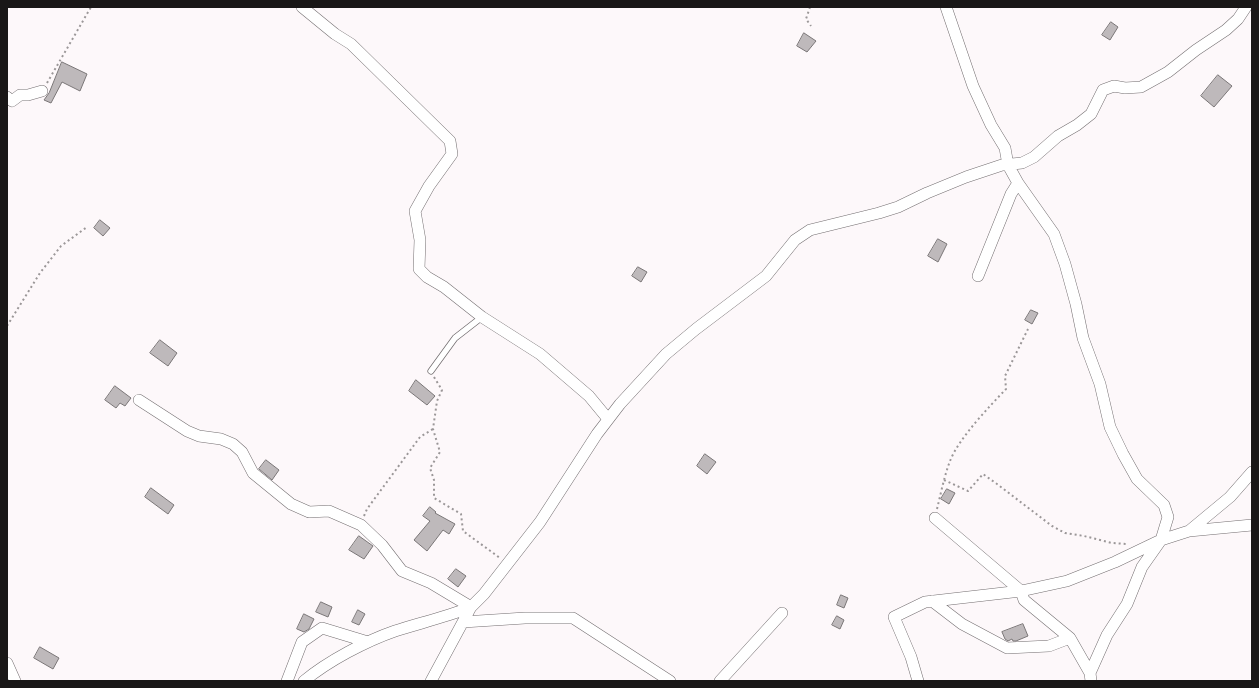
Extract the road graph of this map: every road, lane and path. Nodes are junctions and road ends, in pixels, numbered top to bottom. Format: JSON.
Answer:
{"nodes":[{"id":1,"x":91,"y":7,"type":"edge"},
{"id":2,"x":302,"y":7,"type":"edge"},
{"id":3,"x":810,"y":7,"type":"edge"},
{"id":4,"x":946,"y":7,"type":"edge"},
{"id":5,"x":1246,"y":7,"type":"edge"},
{"id":6,"x":811,"y":26,"type":"dead end"},
{"id":7,"x":42,"y":91,"type":"joint"},
{"id":8,"x":7,"y":97,"type":"edge"},
{"id":9,"x":1008,"y":165,"type":"junction"},
{"id":10,"x":1018,"y":183,"type":"junction"},
{"id":11,"x":87,"y":227,"type":"dead end"},
{"id":12,"x":978,"y":276,"type":"dead end"},
{"id":13,"x":482,"y":317,"type":"junction"},
{"id":14,"x":7,"y":326,"type":"edge"},
{"id":15,"x":1028,"y":329,"type":"dead end"},
{"id":16,"x":431,"y":371,"type":"joint"},
{"id":17,"x":139,"y":400,"type":"dead end"},
{"id":18,"x":608,"y":418,"type":"junction"},
{"id":19,"x":433,"y":429,"type":"junction"},
{"id":20,"x":1252,"y":472,"type":"edge"},
{"id":21,"x":944,"y":480,"type":"junction"},
{"id":22,"x":936,"y":518,"type":"joint"},
{"id":23,"x":360,"y":525,"type":"junction"},
{"id":24,"x":1252,"y":525,"type":"edge"},
{"id":25,"x":1189,"y":530,"type":"junction"},
{"id":26,"x":1161,"y":540,"type":"junction"},
{"id":27,"x":1144,"y":548,"type":"junction"},
{"id":28,"x":508,"y":564,"type":"junction"},
{"id":29,"x":1021,"y":591,"type":"junction"},
{"id":30,"x":932,"y":601,"type":"junction"},
{"id":31,"x":471,"y":607,"type":"junction"},
{"id":32,"x":782,"y":612,"type":"dead end"},
{"id":33,"x":463,"y":622,"type":"junction"},
{"id":34,"x":1070,"y":638,"type":"junction"},
{"id":35,"x":368,"y":642,"type":"junction"},
{"id":36,"x":7,"y":663,"type":"edge"},
{"id":37,"x":1090,"y":677,"type":"edge"},
{"id":38,"x":15,"y":681,"type":"edge"},
{"id":39,"x":287,"y":681,"type":"edge"},
{"id":40,"x":304,"y":681,"type":"edge"},
{"id":41,"x":431,"y":681,"type":"edge"},
{"id":42,"x":670,"y":681,"type":"edge"},
{"id":43,"x":720,"y":681,"type":"edge"},
{"id":44,"x":918,"y":681,"type":"edge"}],
"edges":[{"from":1,"to":7,"type":"path"},
{"from":2,"to":13,"type":"street"},
{"from":3,"to":6,"type":"path"},
{"from":4,"to":9,"type":"street"},
{"from":5,"to":9,"type":"street"},
{"from":7,"to":8,"type":"street"},
{"from":9,"to":10,"type":"street"},
{"from":9,"to":18,"type":"street"},
{"from":10,"to":12,"type":"street"},
{"from":10,"to":26,"type":"street"},
{"from":11,"to":14,"type":"path"},
{"from":13,"to":16,"type":"lane"},
{"from":13,"to":18,"type":"street"},
{"from":15,"to":21,"type":"path"},
{"from":16,"to":19,"type":"path"},
{"from":17,"to":23,"type":"street"},
{"from":18,"to":28,"type":"street"},
{"from":19,"to":23,"type":"path"},
{"from":19,"to":28,"type":"path"},
{"from":20,"to":25,"type":"street"},
{"from":21,"to":22,"type":"path"},
{"from":21,"to":27,"type":"path"},
{"from":22,"to":29,"type":"street"},
{"from":23,"to":31,"type":"street"},
{"from":24,"to":25,"type":"street"},
{"from":25,"to":26,"type":"street"},
{"from":26,"to":27,"type":"street"},
{"from":26,"to":37,"type":"street"},
{"from":27,"to":29,"type":"street"},
{"from":28,"to":31,"type":"street"},
{"from":29,"to":30,"type":"street"},
{"from":29,"to":34,"type":"street"},
{"from":30,"to":34,"type":"street"},
{"from":30,"to":44,"type":"street"},
{"from":31,"to":33,"type":"street"},
{"from":31,"to":35,"type":"street"},
{"from":32,"to":43,"type":"street"},
{"from":33,"to":41,"type":"street"},
{"from":33,"to":42,"type":"street"},
{"from":34,"to":37,"type":"street"},
{"from":35,"to":39,"type":"street"},
{"from":35,"to":40,"type":"street"},
{"from":36,"to":38,"type":"street"}]}
